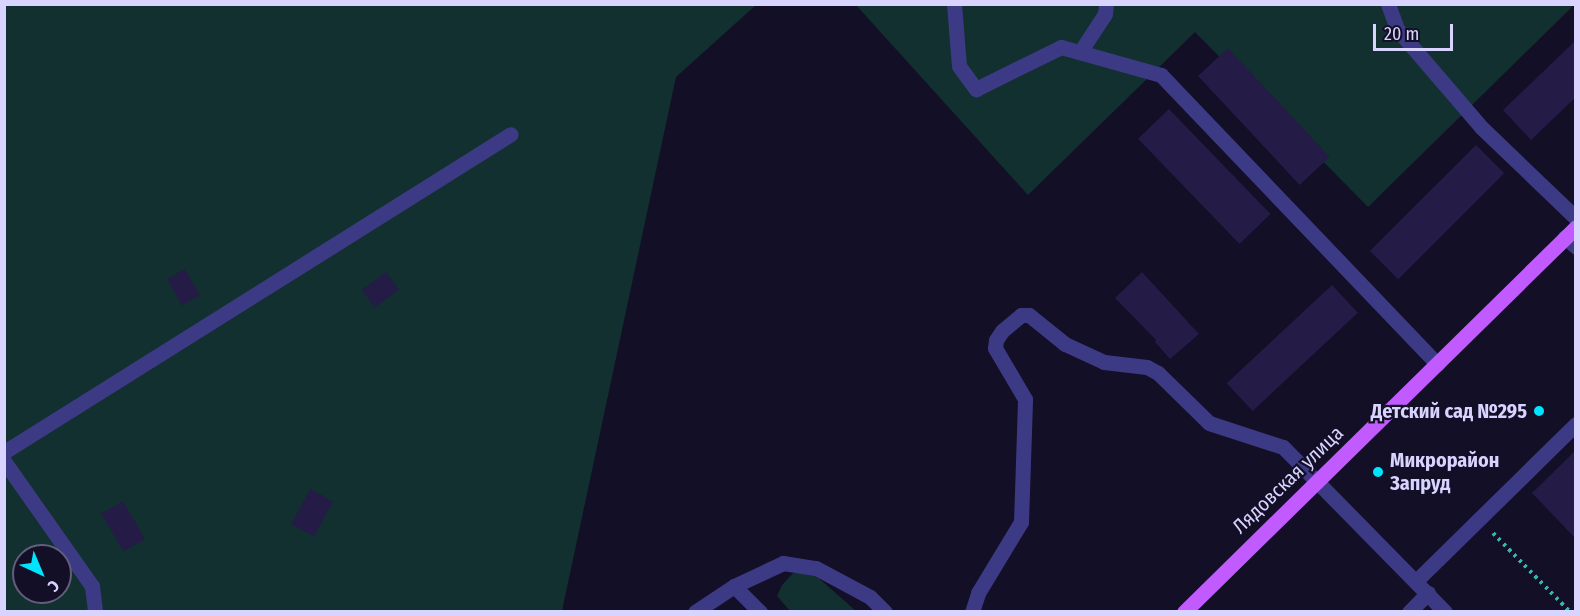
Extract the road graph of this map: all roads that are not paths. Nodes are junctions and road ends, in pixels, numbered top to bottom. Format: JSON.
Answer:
{"nodes":[{"id":1,"x":954,"y":4,"type":"edge"},
{"id":2,"x":1106,"y":4,"type":"edge"},
{"id":3,"x":1388,"y":4,"type":"edge"},
{"id":4,"x":1080,"y":52,"type":"junction"},
{"id":5,"x":512,"y":134,"type":"dead end"},
{"id":6,"x":1575,"y":218,"type":"edge"},
{"id":7,"x":1572,"y":237,"type":"edge"},
{"id":8,"x":1437,"y":364,"type":"junction"},
{"id":9,"x":1575,"y":424,"type":"edge"},
{"id":10,"x":4,"y":452,"type":"edge"},
{"id":11,"x":4,"y":461,"type":"edge"},
{"id":12,"x":1318,"y":480,"type":"junction"},
{"id":13,"x":1416,"y":581,"type":"junction"},
{"id":14,"x":734,"y":586,"type":"junction"},
{"id":15,"x":1428,"y":593,"type":"junction"},
{"id":16,"x":94,"y":612,"type":"edge"},
{"id":17,"x":695,"y":612,"type":"edge"},
{"id":18,"x":760,"y":612,"type":"edge"},
{"id":19,"x":885,"y":612,"type":"edge"},
{"id":20,"x":972,"y":612,"type":"edge"},
{"id":21,"x":1184,"y":612,"type":"edge"},
{"id":22,"x":1409,"y":612,"type":"edge"},
{"id":23,"x":1445,"y":612,"type":"edge"}],
"edges":[{"from":1,"to":4,"type":"street"},
{"from":2,"to":4,"type":"street"},
{"from":3,"to":6,"type":"street"},
{"from":4,"to":8,"type":"street"},
{"from":5,"to":10,"type":"street"},
{"from":7,"to":8,"type":"main road","name":"Лядовская улица"},
{"from":8,"to":12,"type":"main road","name":"Лядовская улица"},
{"from":9,"to":13,"type":"street"},
{"from":11,"to":16,"type":"street"},
{"from":12,"to":13,"type":"street"},
{"from":12,"to":20,"type":"street"},
{"from":12,"to":21,"type":"main road","name":"Лядовская улица"},
{"from":13,"to":15,"type":"street"},
{"from":14,"to":17,"type":"street"},
{"from":14,"to":18,"type":"street"},
{"from":14,"to":19,"type":"street"},
{"from":15,"to":22,"type":"street"},
{"from":15,"to":23,"type":"street"}]}
